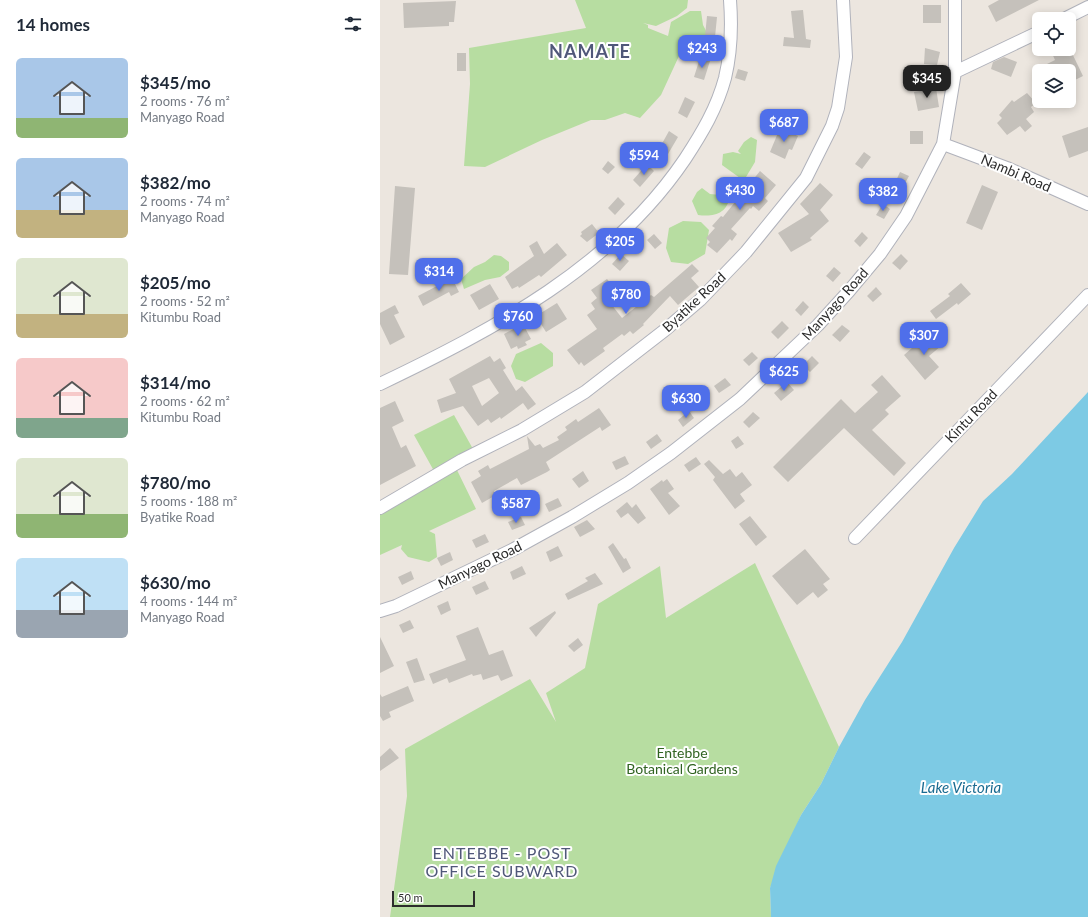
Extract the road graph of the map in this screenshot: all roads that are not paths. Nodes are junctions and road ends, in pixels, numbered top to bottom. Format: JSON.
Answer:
{"nodes":[{"id":1,"x":730,"y":0,"type":"edge"},
{"id":2,"x":843,"y":0,"type":"edge"},
{"id":3,"x":955,"y":0,"type":"edge"},
{"id":4,"x":1088,"y":7,"type":"edge"},
{"id":5,"x":1076,"y":13,"type":"edge"},
{"id":6,"x":1032,"y":35,"type":"edge"},
{"id":7,"x":955,"y":72,"type":"junction"},
{"id":8,"x":943,"y":144,"type":"junction"},
{"id":9,"x":1088,"y":204,"type":"edge"},
{"id":10,"x":1088,"y":295,"type":"edge"},
{"id":11,"x":380,"y":384,"type":"edge"},
{"id":12,"x":380,"y":508,"type":"edge"},
{"id":13,"x":855,"y":538,"type":"dead end"},
{"id":14,"x":380,"y":612,"type":"edge"}],
"edges":[{"from":1,"to":11,"type":"street"},
{"from":2,"to":12,"type":"street","name":"Byatike Road"},
{"from":3,"to":7,"type":"street","name":"Manyago Road"},
{"from":4,"to":5,"type":"street"},
{"from":6,"to":7,"type":"street"},
{"from":7,"to":8,"type":"street","name":"Manyago Road"},
{"from":8,"to":9,"type":"street","name":"Nambi Road"},
{"from":8,"to":14,"type":"street","name":"Manyago Road"},
{"from":10,"to":13,"type":"street","name":"Kintu Road"}]}
